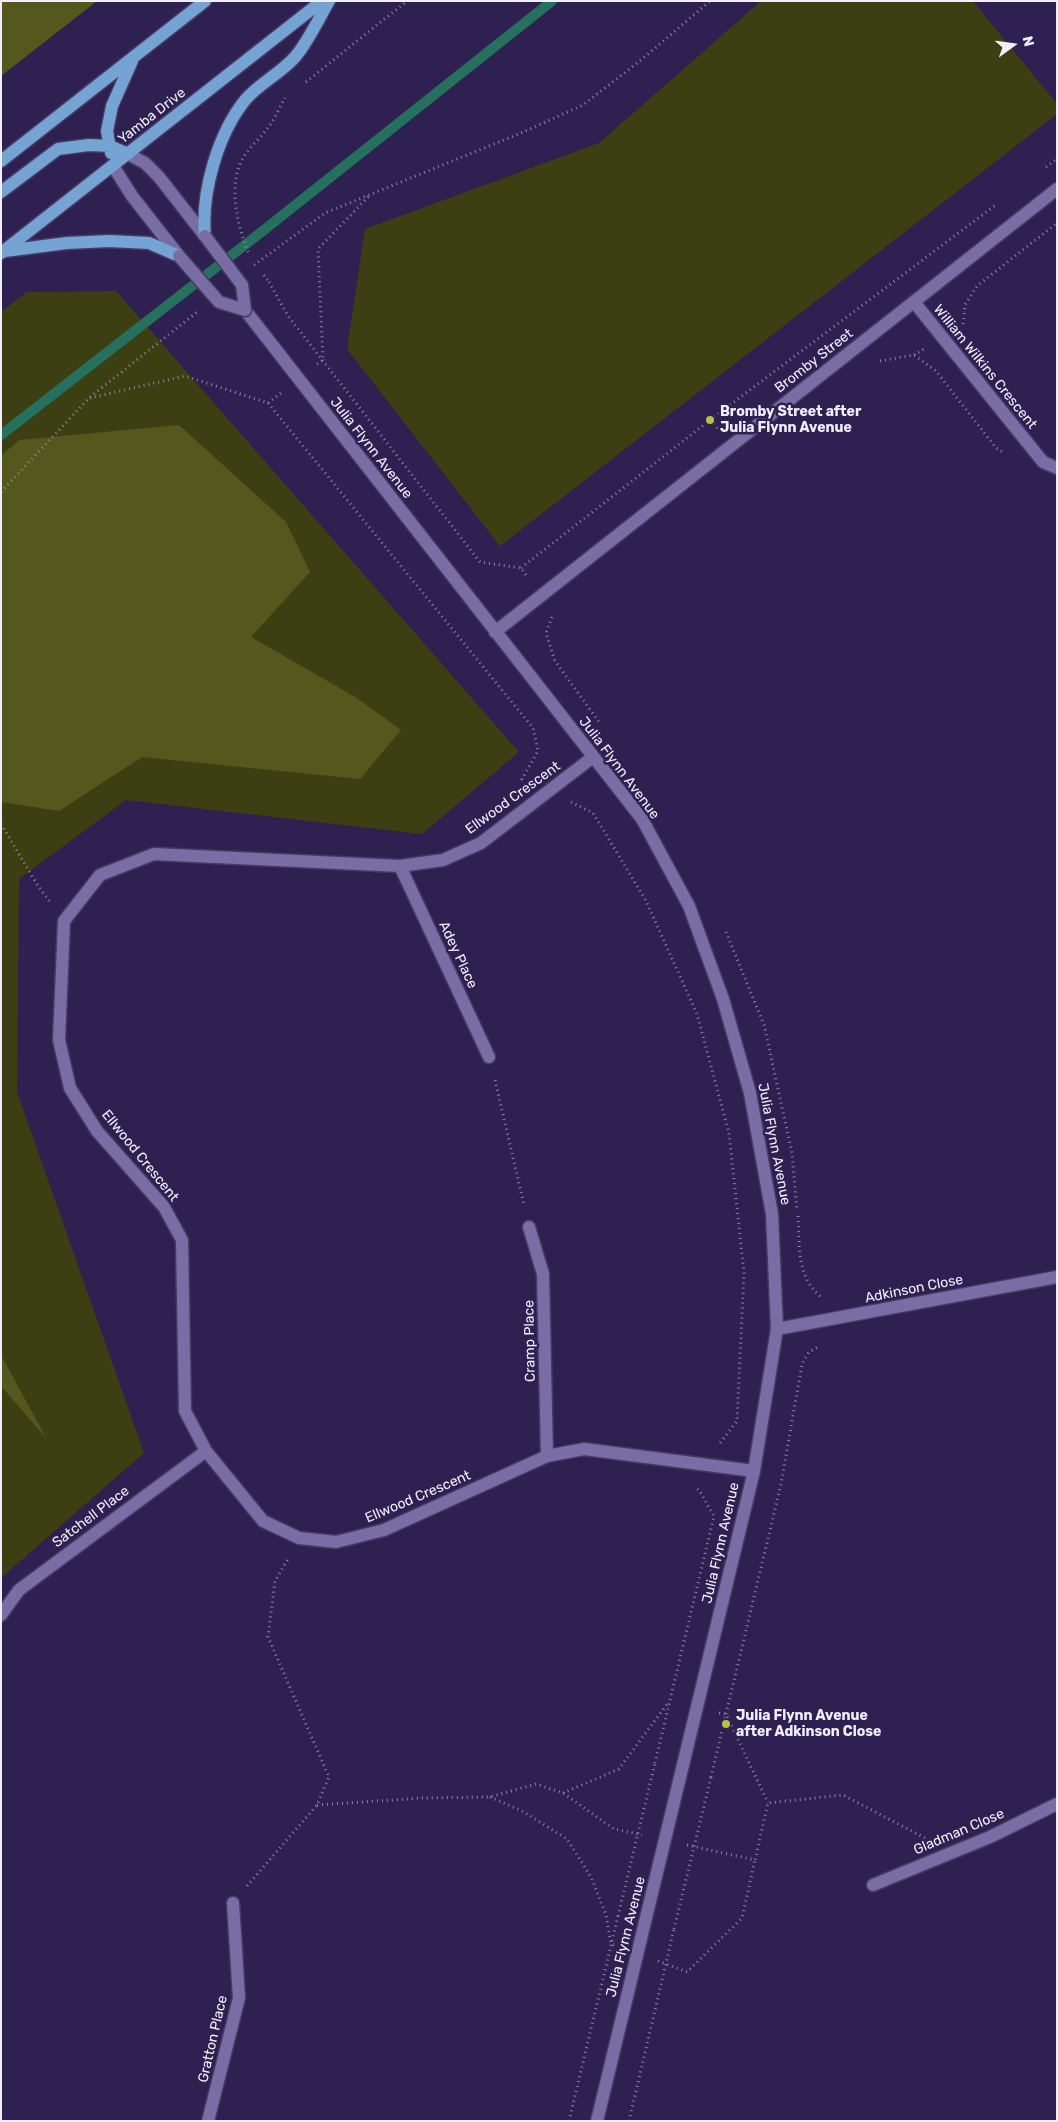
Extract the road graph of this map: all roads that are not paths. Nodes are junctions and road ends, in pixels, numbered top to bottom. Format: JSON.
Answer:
{"nodes":[{"id":1,"x":205,"y":1,"type":"edge"},
{"id":2,"x":322,"y":1,"type":"edge"},
{"id":3,"x":329,"y":1,"type":"edge"},
{"id":4,"x":132,"y":58,"type":"junction"},
{"id":5,"x":110,"y":146,"type":"junction"},
{"id":6,"x":128,"y":154,"type":"junction"},
{"id":7,"x":1,"y":161,"type":"edge"},
{"id":8,"x":113,"y":166,"type":"junction"},
{"id":9,"x":1057,"y":190,"type":"edge"},
{"id":10,"x":1,"y":192,"type":"edge"},
{"id":11,"x":205,"y":236,"type":"junction"},
{"id":12,"x":2,"y":252,"type":"edge"},
{"id":13,"x":178,"y":256,"type":"junction"},
{"id":14,"x":914,"y":302,"type":"junction"},
{"id":15,"x":245,"y":310,"type":"junction"},
{"id":16,"x":1057,"y":468,"type":"edge"},
{"id":17,"x":495,"y":632,"type":"junction"},
{"id":18,"x":593,"y":757,"type":"junction"},
{"id":19,"x":400,"y":866,"type":"junction"},
{"id":20,"x":489,"y":1057,"type":"road end"},
{"id":21,"x":529,"y":1227,"type":"road end"},
{"id":22,"x":1057,"y":1277,"type":"edge"},
{"id":23,"x":778,"y":1329,"type":"junction"},
{"id":24,"x":206,"y":1451,"type":"junction"},
{"id":25,"x":547,"y":1456,"type":"junction"},
{"id":26,"x":754,"y":1471,"type":"junction"},
{"id":27,"x":1,"y":1616,"type":"edge"},
{"id":28,"x":1057,"y":1804,"type":"edge"},
{"id":29,"x":873,"y":1885,"type":"dead end"},
{"id":30,"x":233,"y":1903,"type":"road end"},
{"id":31,"x":208,"y":2121,"type":"edge"},
{"id":32,"x":597,"y":2121,"type":"edge"}],
"edges":[{"from":1,"to":4,"type":"main road"},
{"from":2,"to":6,"type":"main road","name":"Yamba Drive"},
{"from":3,"to":11,"type":"main road"},
{"from":4,"to":5,"type":"main road"},
{"from":4,"to":7,"type":"main road"},
{"from":5,"to":6,"type":"main road"},
{"from":5,"to":8,"type":"main road"},
{"from":5,"to":10,"type":"main road"},
{"from":6,"to":8,"type":"main road","name":"Yamba Drive"},
{"from":6,"to":11,"type":"street"},
{"from":8,"to":12,"type":"main road","name":"Yamba Drive"},
{"from":8,"to":13,"type":"street"},
{"from":9,"to":14,"type":"street","name":"Bromby Street"},
{"from":11,"to":15,"type":"street","bridge":true},
{"from":12,"to":13,"type":"main road"},
{"from":13,"to":15,"type":"street","bridge":true},
{"from":14,"to":16,"type":"street","name":"William Wilkins Crescent"},
{"from":14,"to":17,"type":"street","name":"Bromby Street"},
{"from":15,"to":17,"type":"street","name":"Julia Flynn Avenue"},
{"from":17,"to":18,"type":"street","name":"Julia Flynn Avenue"},
{"from":18,"to":19,"type":"street","name":"Ellwood Crescent"},
{"from":18,"to":23,"type":"street","name":"Julia Flynn Avenue"},
{"from":19,"to":20,"type":"street","name":"Adey Place"},
{"from":19,"to":24,"type":"street","name":"Ellwood Crescent"},
{"from":21,"to":25,"type":"street","name":"Cramp Place"},
{"from":22,"to":23,"type":"street","name":"Adkinson Close"},
{"from":23,"to":26,"type":"street","name":"Julia Flynn Avenue"},
{"from":24,"to":25,"type":"street","name":"Ellwood Crescent"},
{"from":24,"to":27,"type":"street","name":"Satchell Place"},
{"from":25,"to":26,"type":"street","name":"Ellwood Crescent"},
{"from":26,"to":32,"type":"street","name":"Julia Flynn Avenue","bridge":true},
{"from":28,"to":29,"type":"street","name":"Gladman Close"},
{"from":30,"to":31,"type":"street","name":"Gratton Place"}]}
